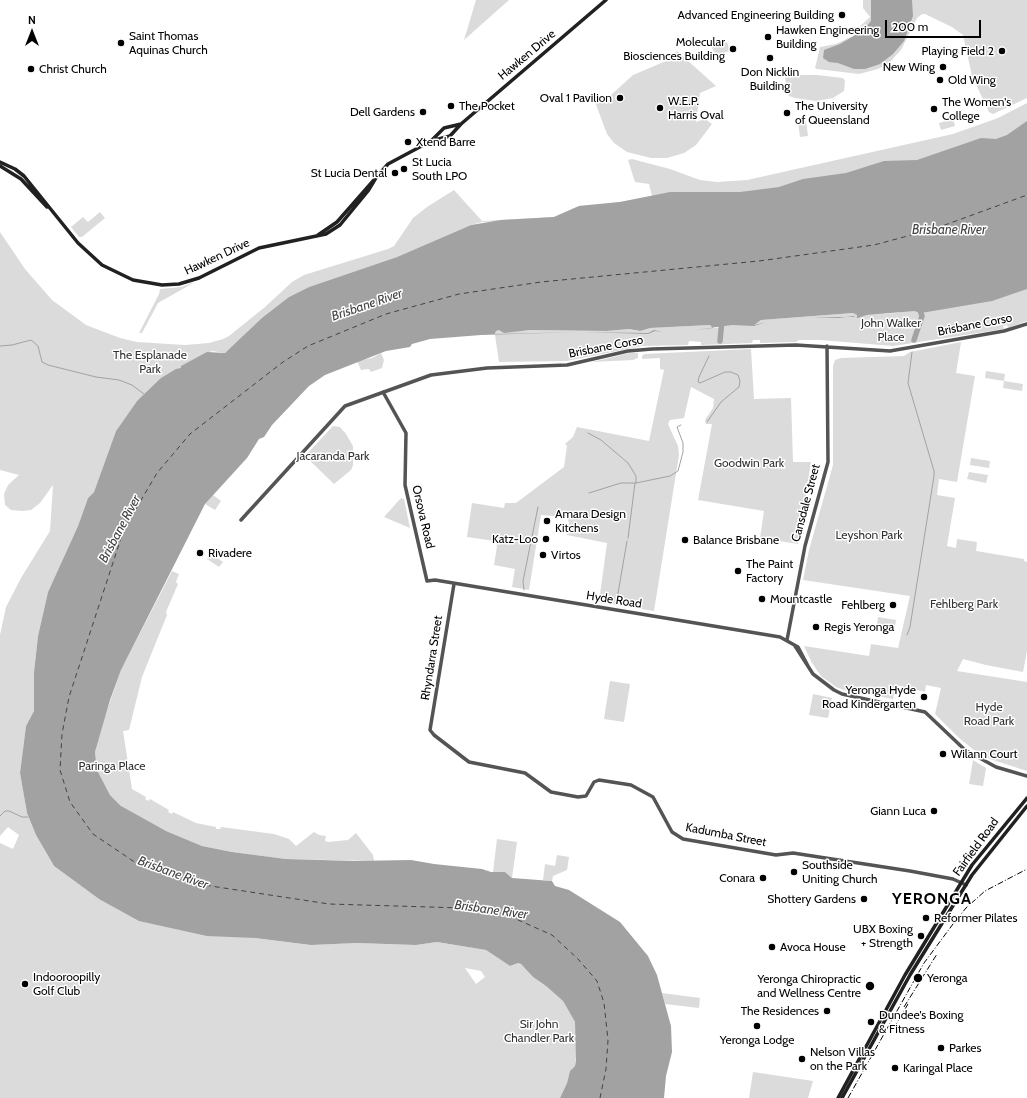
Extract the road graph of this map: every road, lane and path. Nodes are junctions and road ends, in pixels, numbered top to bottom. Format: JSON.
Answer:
{"nodes":[{"id":1,"x":606,"y":0,"type":"edge"},
{"id":2,"x":461,"y":124,"type":"junction"},
{"id":3,"x":449,"y":128,"type":"junction"},
{"id":4,"x":441,"y":132,"type":"junction"},
{"id":5,"x":451,"y":133,"type":"junction"},
{"id":6,"x":444,"y":137,"type":"junction"},
{"id":7,"x":431,"y":141,"type":"junction"},
{"id":8,"x":0,"y":162,"type":"edge"},
{"id":9,"x":0,"y":166,"type":"edge"},
{"id":10,"x":55,"y":215,"type":"junction"},
{"id":11,"x":1027,"y":324,"type":"edge"},
{"id":12,"x":827,"y":346,"type":"junction"},
{"id":13,"x":383,"y":392,"type":"junction"},
{"id":14,"x":241,"y":520,"type":"dead end"},
{"id":15,"x":427,"y":581,"type":"joint"},
{"id":16,"x":454,"y":584,"type":"junction"},
{"id":17,"x":787,"y":640,"type":"junction"},
{"id":18,"x":434,"y":735,"type":"joint"},
{"id":19,"x":1027,"y":776,"type":"edge"},
{"id":20,"x":1027,"y":798,"type":"edge"},
{"id":21,"x":1027,"y":806,"type":"edge"},
{"id":22,"x":962,"y":883,"type":"junction"},
{"id":23,"x":966,"y":885,"type":"junction"},
{"id":24,"x":838,"y":1098,"type":"edge"},
{"id":25,"x":842,"y":1098,"type":"edge"}],
"edges":[{"from":1,"to":2,"type":"main road","name":"Hawken Drive"},
{"from":2,"to":3,"type":"main road","name":"Hawken Drive"},
{"from":2,"to":5,"type":"main road","name":"Hawken Drive"},
{"from":3,"to":4,"type":"main road","name":"Hawken Drive"},
{"from":3,"to":5,"type":"main road"},
{"from":4,"to":6,"type":"main road"},
{"from":4,"to":7,"type":"main road","name":"Hawken Drive"},
{"from":5,"to":6,"type":"main road","name":"Hawken Drive"},
{"from":6,"to":7,"type":"main road","name":"Hawken Drive"},
{"from":7,"to":10,"type":"main road","name":"Hawken Drive"},
{"from":8,"to":10,"type":"main road","name":"Hawken Drive"},
{"from":9,"to":10,"type":"main road","name":"Hawken Drive"},
{"from":11,"to":12,"type":"street","name":"Brisbane Corso"},
{"from":12,"to":13,"type":"street","name":"Brisbane Corso"},
{"from":12,"to":17,"type":"street","name":"Cansdale Street"},
{"from":13,"to":14,"type":"street","name":"Brisbane Corso"},
{"from":13,"to":15,"type":"street","name":"Orsova Road"},
{"from":15,"to":16,"type":"street","name":"Hyde Road"},
{"from":16,"to":17,"type":"street","name":"Hyde Road"},
{"from":16,"to":18,"type":"street","name":"Rhyndarra Street"},
{"from":17,"to":19,"type":"street","name":"Hyde Road"},
{"from":18,"to":22,"type":"street","name":"Kadumba Street"},
{"from":20,"to":22,"type":"main road","name":"Fairfield Road"},
{"from":21,"to":23,"type":"main road","name":"Fairfield Road"},
{"from":22,"to":23,"type":"street","name":"Kadumba Street"},
{"from":22,"to":24,"type":"main road","name":"Fairfield Road"},
{"from":23,"to":25,"type":"main road","name":"Fairfield Road"}]}
